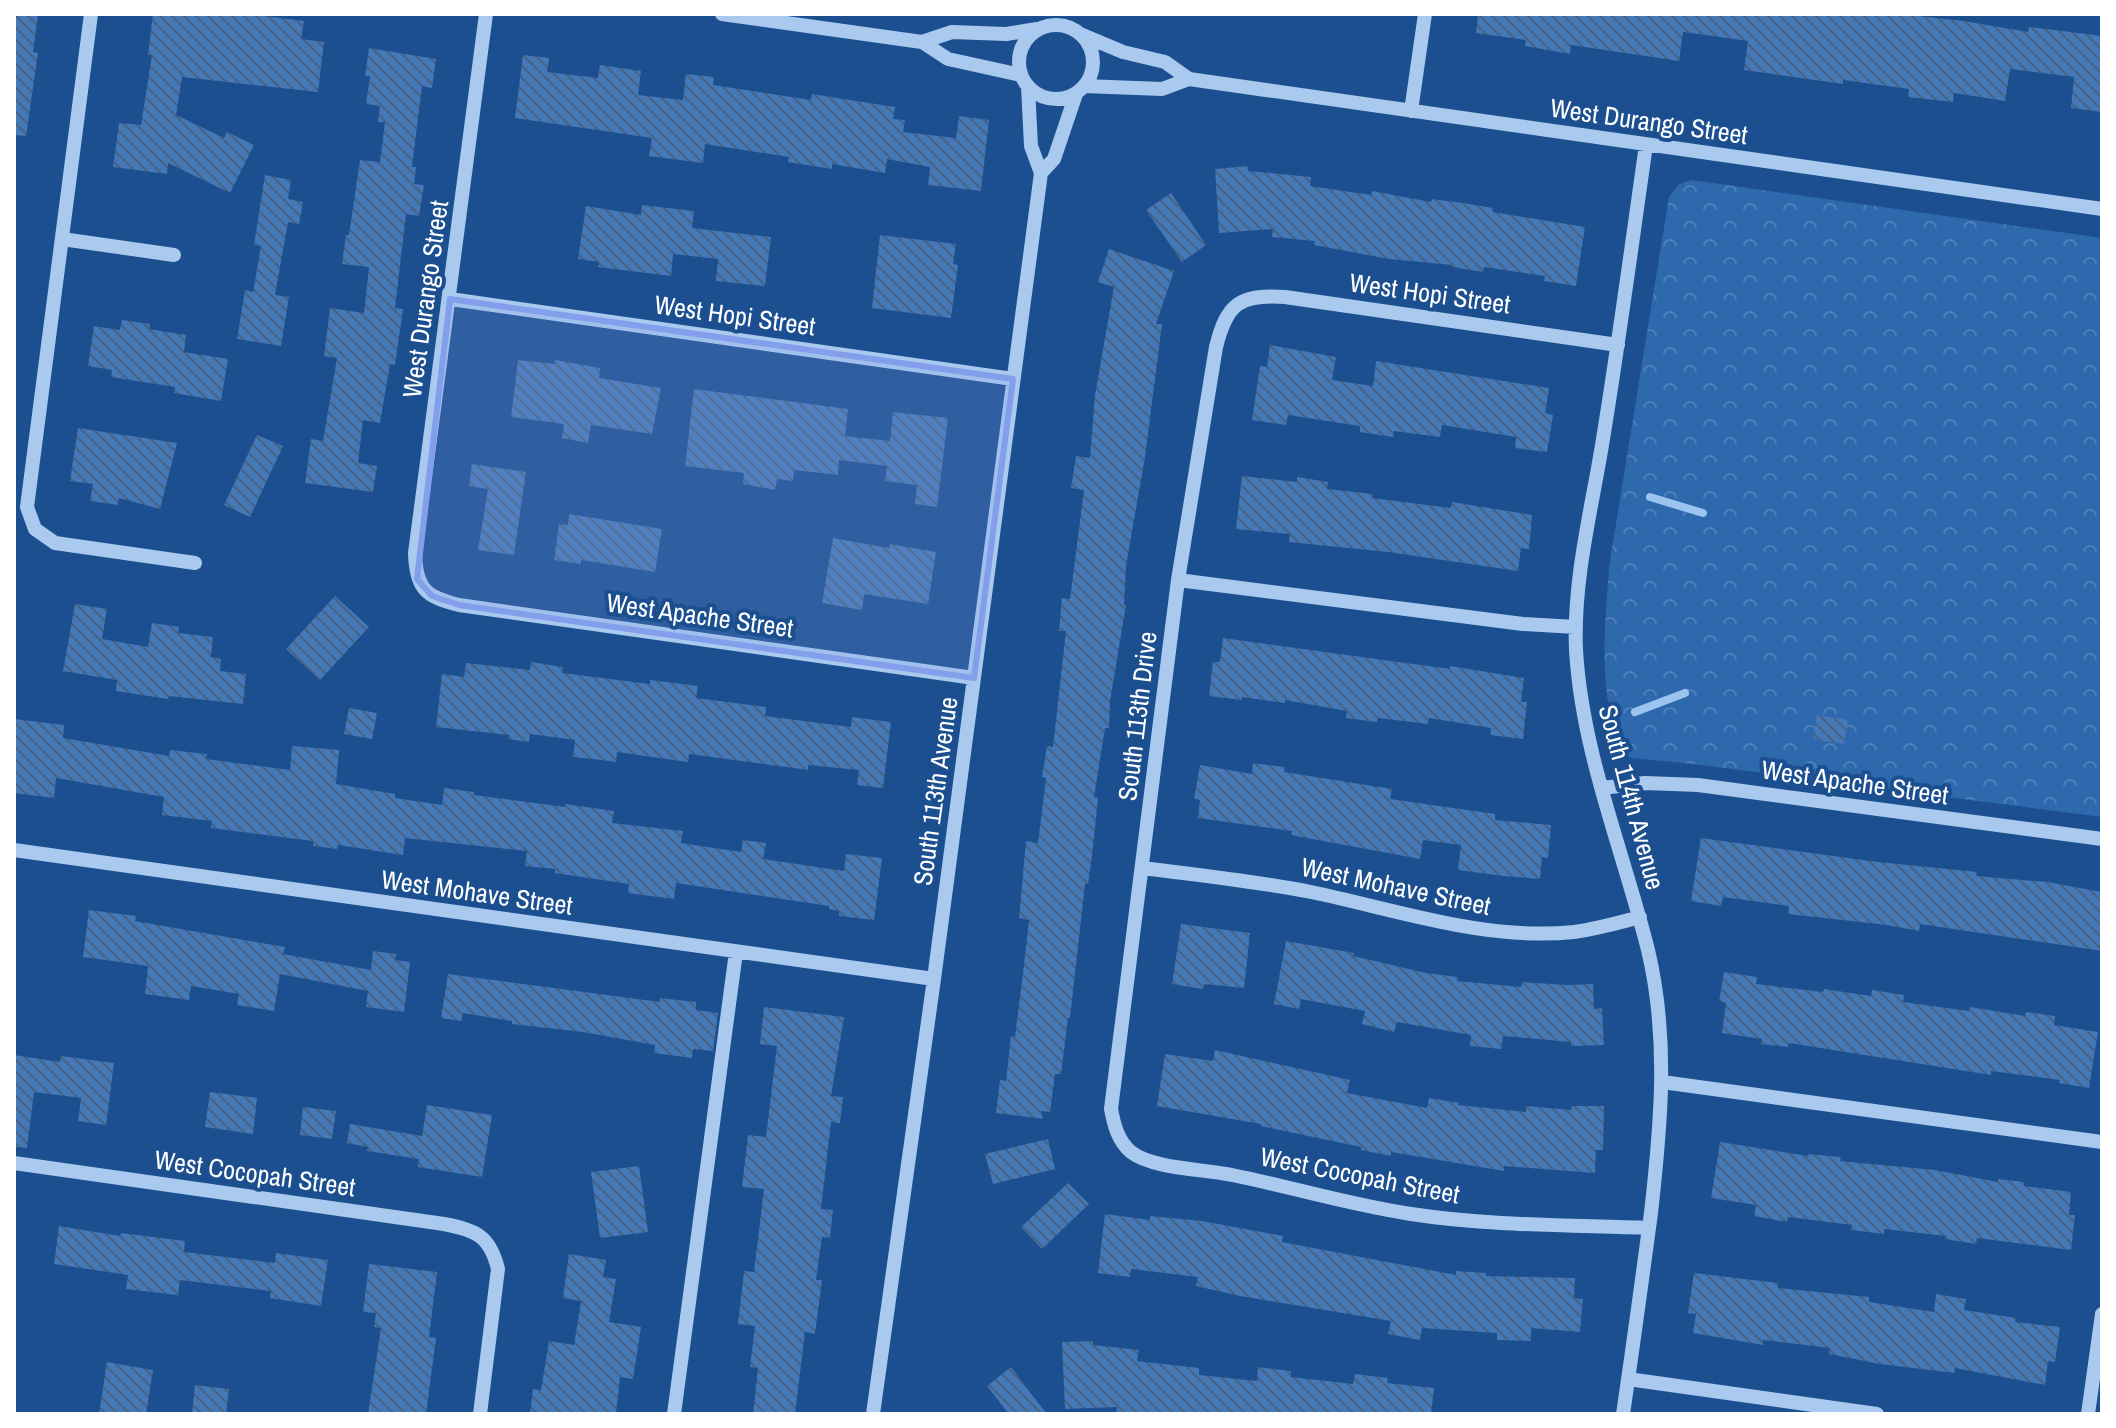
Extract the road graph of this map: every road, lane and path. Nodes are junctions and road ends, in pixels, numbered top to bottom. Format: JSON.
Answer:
{"nodes":[{"id":1,"x":91,"y":14,"type":"edge"},
{"id":2,"x":486,"y":14,"type":"edge"},
{"id":3,"x":722,"y":14,"type":"edge"},
{"id":4,"x":1425,"y":14,"type":"edge"},
{"id":5,"x":1041,"y":28,"type":"junction"},
{"id":6,"x":1079,"y":33,"type":"junction"},
{"id":7,"x":922,"y":42,"type":"junction"},
{"id":8,"x":1189,"y":79,"type":"junction"},
{"id":9,"x":1024,"y":81,"type":"junction"},
{"id":10,"x":1080,"y":90,"type":"junction"},
{"id":11,"x":1411,"y":111,"type":"junction"},
{"id":12,"x":1646,"y":145,"type":"junction"},
{"id":13,"x":1041,"y":173,"type":"junction"},
{"id":14,"x":2102,"y":209,"type":"edge"},
{"id":15,"x":62,"y":239,"type":"junction"},
{"id":16,"x":174,"y":255,"type":"dead end"},
{"id":17,"x":450,"y":299,"type":"junction"},
{"id":18,"x":1236,"y":303,"type":"joint"},
{"id":19,"x":1618,"y":345,"type":"junction"},
{"id":20,"x":1013,"y":379,"type":"junction"},
{"id":21,"x":195,"y":563,"type":"dead end"},
{"id":22,"x":1178,"y":580,"type":"junction"},
{"id":23,"x":423,"y":589,"type":"joint"},
{"id":24,"x":1576,"y":627,"type":"junction"},
{"id":25,"x":974,"y":678,"type":"junction"},
{"id":26,"x":1602,"y":788,"type":"junction"},
{"id":27,"x":2102,"y":839,"type":"edge"},
{"id":28,"x":14,"y":850,"type":"edge"},
{"id":29,"x":1142,"y":868,"type":"junction"},
{"id":30,"x":1640,"y":917,"type":"junction"},
{"id":31,"x":736,"y":952,"type":"junction"},
{"id":32,"x":934,"y":979,"type":"junction"},
{"id":33,"x":1662,"y":1082,"type":"junction"},
{"id":34,"x":1120,"y":1139,"type":"joint"},
{"id":35,"x":2102,"y":1142,"type":"edge"},
{"id":36,"x":14,"y":1163,"type":"edge"},
{"id":37,"x":1649,"y":1228,"type":"junction"},
{"id":38,"x":2102,"y":1314,"type":"edge"},
{"id":39,"x":1628,"y":1379,"type":"junction"},
{"id":40,"x":480,"y":1414,"type":"edge"},
{"id":41,"x":674,"y":1414,"type":"edge"},
{"id":42,"x":873,"y":1414,"type":"edge"},
{"id":43,"x":1623,"y":1414,"type":"edge"},
{"id":44,"x":1877,"y":1414,"type":"edge"},
{"id":45,"x":2088,"y":1414,"type":"edge"}],
"edges":[{"from":1,"to":15,"type":"street"},
{"from":2,"to":17,"type":"street","name":"West Durango Street"},
{"from":3,"to":7,"type":"street"},
{"from":4,"to":11,"type":"street"},
{"from":5,"to":6,"type":"street"},
{"from":5,"to":7,"type":"street"},
{"from":5,"to":9,"type":"street"},
{"from":6,"to":8,"type":"street"},
{"from":6,"to":10,"type":"street"},
{"from":7,"to":9,"type":"street"},
{"from":8,"to":10,"type":"street"},
{"from":8,"to":11,"type":"street","name":"West Durango Street"},
{"from":9,"to":10,"type":"street"},
{"from":9,"to":13,"type":"street","name":"South 113th Avenue"},
{"from":10,"to":13,"type":"street","name":"South 113th Avenue"},
{"from":11,"to":12,"type":"street","name":"West Durango Street"},
{"from":12,"to":14,"type":"street","name":"West Durango Street"},
{"from":12,"to":19,"type":"street","name":"South 114th Avenue"},
{"from":13,"to":20,"type":"street","name":"South 113th Avenue"},
{"from":15,"to":16,"type":"street"},
{"from":15,"to":21,"type":"street"},
{"from":17,"to":20,"type":"street","name":"West Hopi Street"},
{"from":17,"to":23,"type":"street","name":"West Durango Street"},
{"from":18,"to":19,"type":"street","name":"West Hopi Street"},
{"from":18,"to":22,"type":"street","name":"South 113th Drive"},
{"from":19,"to":24,"type":"street","name":"South 114th Avenue"},
{"from":20,"to":25,"type":"street","name":"South 113th Avenue"},
{"from":22,"to":24,"type":"street"},
{"from":22,"to":29,"type":"street","name":"South 113th Drive"},
{"from":23,"to":25,"type":"street","name":"West Apache Street"},
{"from":24,"to":26,"type":"street","name":"South 114th Avenue"},
{"from":25,"to":32,"type":"street","name":"South 113th Avenue"},
{"from":26,"to":27,"type":"street","name":"West Apache Street"},
{"from":26,"to":30,"type":"street","name":"South 114th Avenue"},
{"from":28,"to":31,"type":"street","name":"West Mohave Street"},
{"from":29,"to":30,"type":"street","name":"West Mohave Street"},
{"from":29,"to":34,"type":"street","name":"South 113th Drive"},
{"from":30,"to":33,"type":"street","name":"South 114th Avenue"},
{"from":31,"to":32,"type":"street","name":"West Mohave Street"},
{"from":31,"to":41,"type":"street"},
{"from":32,"to":42,"type":"street","name":"South 113th Avenue"},
{"from":33,"to":35,"type":"street"},
{"from":33,"to":37,"type":"street","name":"South 114th Avenue"},
{"from":34,"to":37,"type":"street","name":"West Cocopah Street"},
{"from":36,"to":40,"type":"street","name":"West Cocopah Street"},
{"from":37,"to":39,"type":"street","name":"South 114th Avenue"},
{"from":38,"to":45,"type":"street"},
{"from":39,"to":43,"type":"street","name":"South 114th Avenue"},
{"from":39,"to":44,"type":"street"}]}
